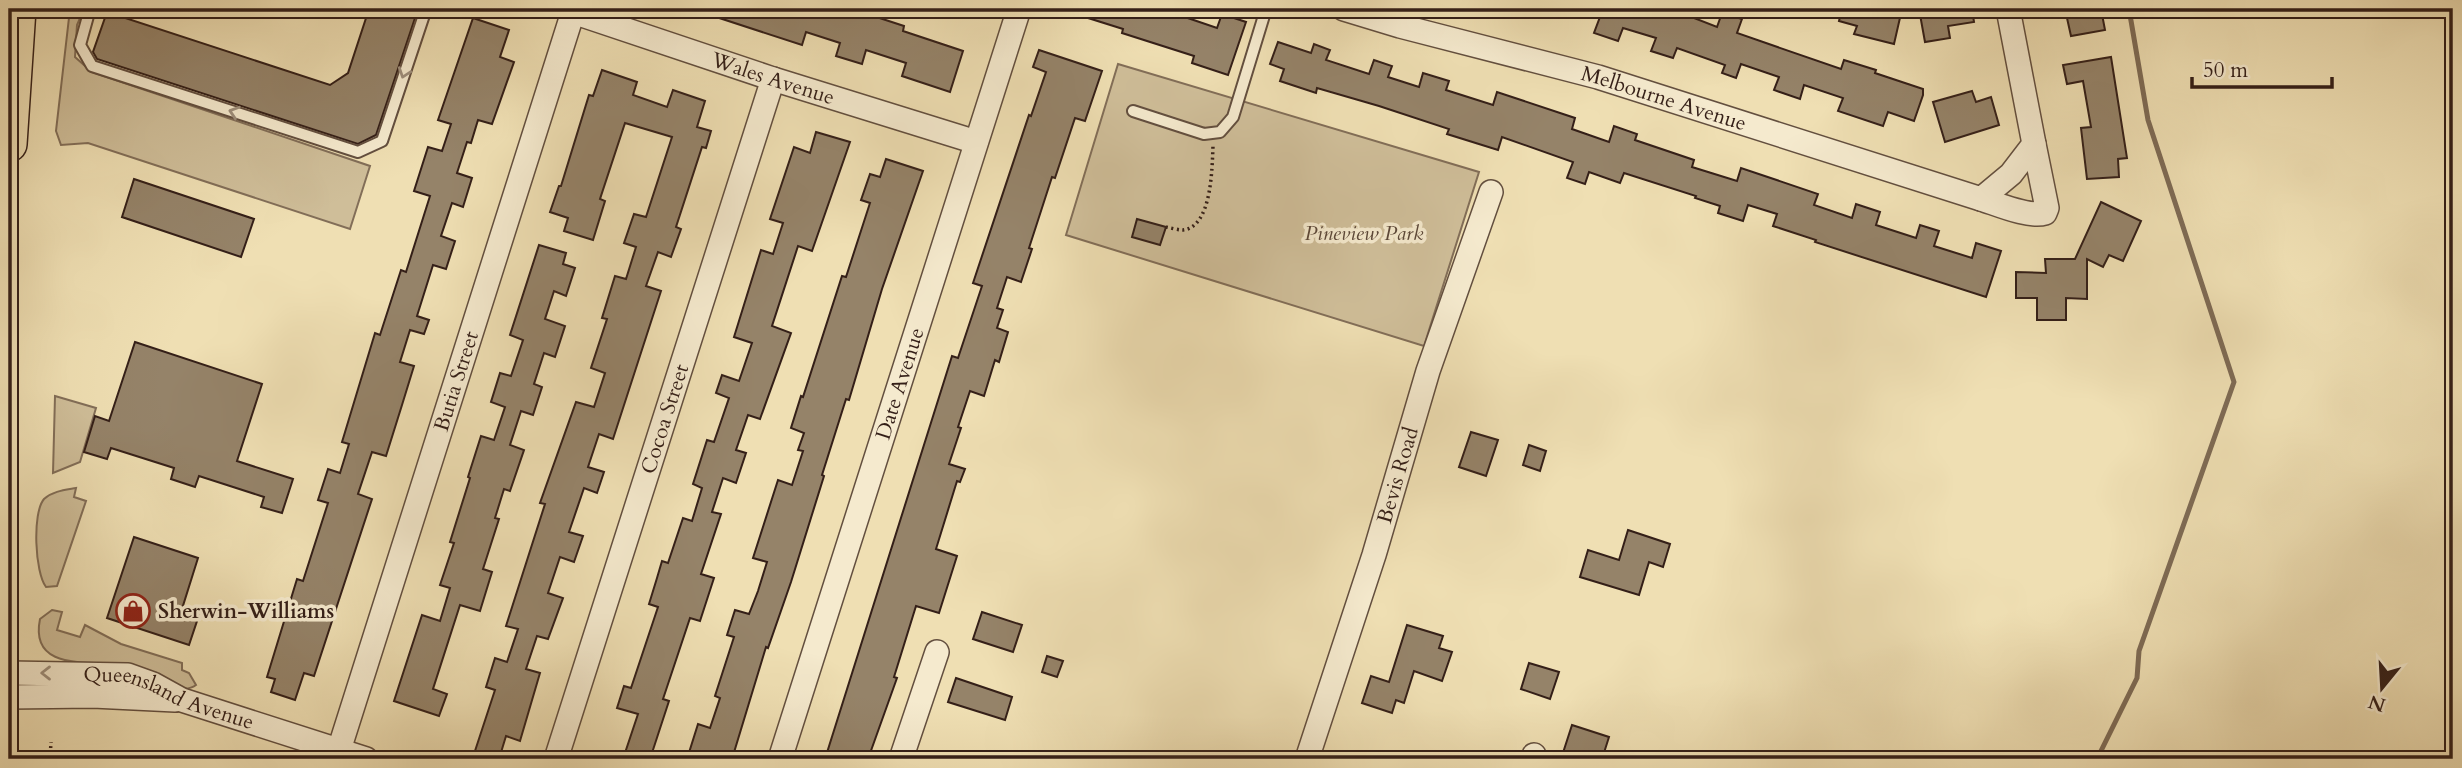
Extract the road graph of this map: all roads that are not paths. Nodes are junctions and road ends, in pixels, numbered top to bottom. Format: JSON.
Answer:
{"nodes":[{"id":1,"x":18,"y":9,"type":"edge"},
{"id":2,"x":90,"y":9,"type":"edge"},
{"id":3,"x":426,"y":9,"type":"edge"},
{"id":4,"x":1019,"y":9,"type":"edge"},
{"id":5,"x":1266,"y":9,"type":"edge"},
{"id":6,"x":1344,"y":9,"type":"edge"},
{"id":7,"x":2008,"y":9,"type":"edge"},
{"id":8,"x":573,"y":12,"type":"joint"},
{"id":9,"x":773,"y":79,"type":"junction"},
{"id":10,"x":1133,"y":111,"type":"dead end"},
{"id":11,"x":976,"y":142,"type":"junction"},
{"id":12,"x":9,"y":144,"type":"edge"},
{"id":13,"x":2034,"y":144,"type":"junction"},
{"id":14,"x":1491,"y":192,"type":"dead end"},
{"id":15,"x":1981,"y":199,"type":"junction"},
{"id":16,"x":937,"y":652,"type":"dead end"},
{"id":17,"x":9,"y":673,"type":"edge"},
{"id":18,"x":9,"y":697,"type":"edge"},
{"id":19,"x":182,"y":700,"type":"junction"},
{"id":20,"x":339,"y":750,"type":"junction"},
{"id":21,"x":366,"y":759,"type":"edge"},
{"id":22,"x":556,"y":759,"type":"edge"},
{"id":23,"x":780,"y":759,"type":"edge"},
{"id":24,"x":901,"y":759,"type":"edge"},
{"id":25,"x":1307,"y":759,"type":"edge"}],
"edges":[{"from":1,"to":12,"type":"main road"},
{"from":3,"to":2,"type":"lane","one_way":true},
{"from":4,"to":11,"type":"street","name":"Date Avenue"},
{"from":5,"to":10,"type":"lane"},
{"from":6,"to":15,"type":"street","name":"Melbourne Avenue"},
{"from":7,"to":13,"type":"street"},
{"from":8,"to":9,"type":"street","name":"Wales Avenue"},
{"from":8,"to":20,"type":"street","name":"Butia Street"},
{"from":9,"to":11,"type":"street","name":"Wales Avenue"},
{"from":9,"to":22,"type":"street","name":"Cocoa Street"},
{"from":11,"to":23,"type":"street","name":"Date Avenue"},
{"from":13,"to":15,"type":"street"},
{"from":13,"to":15,"type":"street","name":"Melbourne Avenue"},
{"from":14,"to":25,"type":"street","name":"Bevis Road"},
{"from":16,"to":24,"type":"street"},
{"from":19,"to":17,"type":"street","name":"Queensland Avenue","one_way":true},
{"from":18,"to":19,"type":"street"},
{"from":19,"to":20,"type":"street","name":"Queensland Avenue"},
{"from":20,"to":21,"type":"street","name":"Queensland Avenue"}]}
